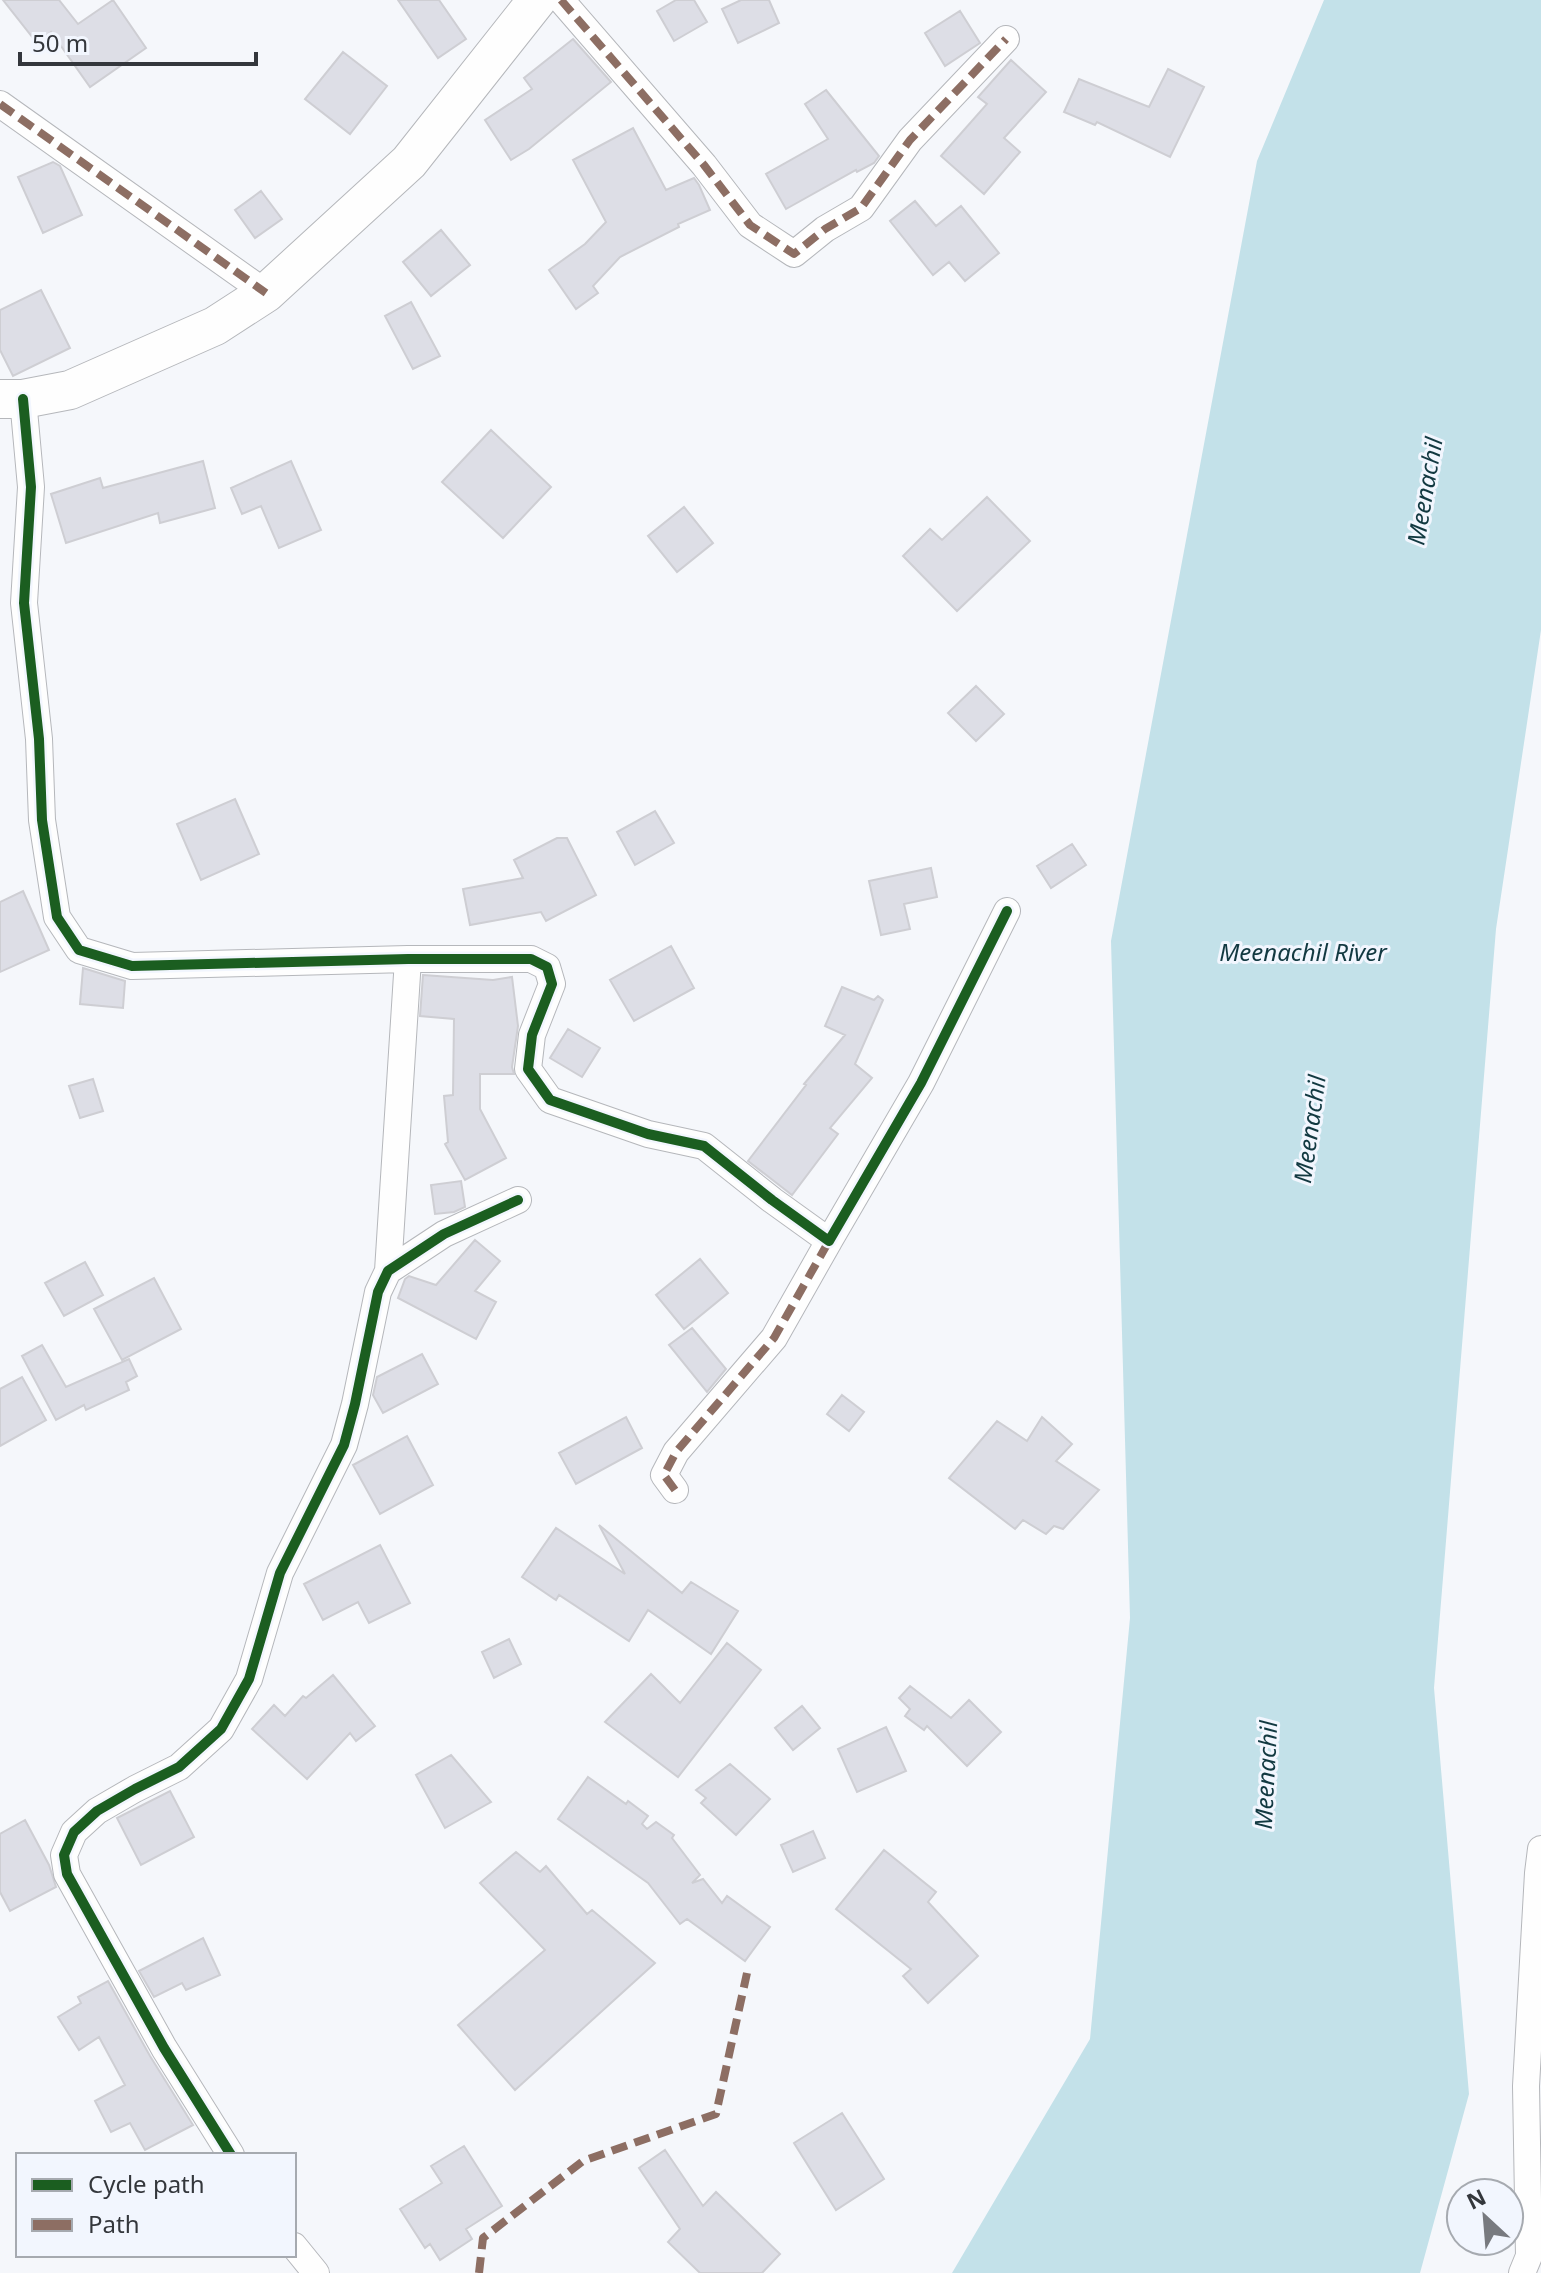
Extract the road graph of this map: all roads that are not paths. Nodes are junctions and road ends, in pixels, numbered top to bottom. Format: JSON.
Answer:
{"nodes":[{"id":1,"x":537,"y":0,"type":"edge"},
{"id":2,"x":561,"y":0,"type":"edge"},
{"id":3,"x":1006,"y":39,"type":"dead end"},
{"id":4,"x":0,"y":104,"type":"edge"},
{"id":5,"x":266,"y":293,"type":"junction"},
{"id":6,"x":11,"y":399,"type":"edge"},
{"id":7,"x":1007,"y":911,"type":"dead end"},
{"id":8,"x":408,"y":959,"type":"junction"},
{"id":9,"x":518,"y":1200,"type":"dead end"},
{"id":10,"x":829,"y":1241,"type":"junction"},
{"id":11,"x":388,"y":1271,"type":"junction"},
{"id":12,"x":675,"y":1490,"type":"dead end"},
{"id":13,"x":1541,"y":1849,"type":"edge"},
{"id":14,"x":230,"y":2153,"type":"edge"},
{"id":15,"x":296,"y":2248,"type":"edge"},
{"id":16,"x":316,"y":2273,"type":"edge"},
{"id":17,"x":1522,"y":2273,"type":"edge"}],
"edges":[{"from":1,"to":5,"type":"main road"},
{"from":2,"to":3,"type":"street"},
{"from":4,"to":5,"type":"street"},
{"from":5,"to":6,"type":"main road"},
{"from":6,"to":8,"type":"street"},
{"from":7,"to":10,"type":"street"},
{"from":8,"to":10,"type":"street"},
{"from":8,"to":11,"type":"street"},
{"from":9,"to":11,"type":"street"},
{"from":10,"to":12,"type":"street"},
{"from":11,"to":14,"type":"street"},
{"from":13,"to":17,"type":"street"},
{"from":15,"to":16,"type":"street"}]}
